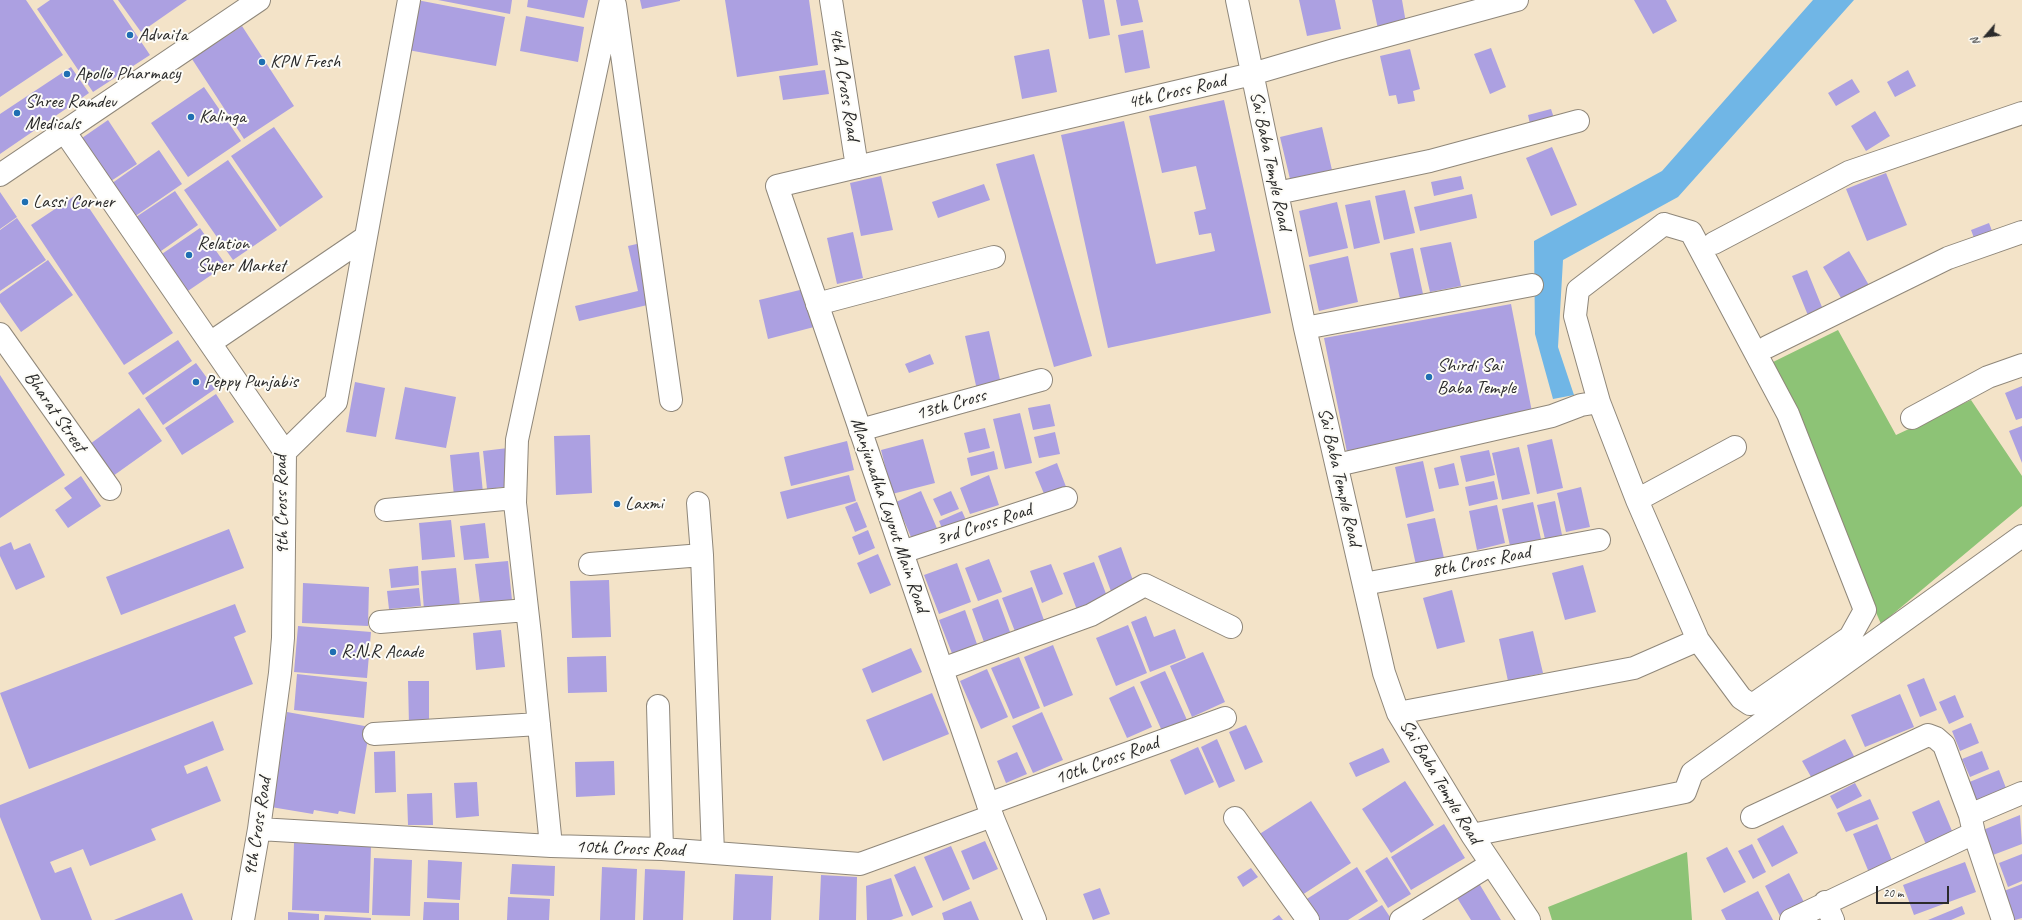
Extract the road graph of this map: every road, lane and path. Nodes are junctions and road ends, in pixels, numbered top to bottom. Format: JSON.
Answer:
{"nodes":[{"id":1,"x":259,"y":0,"type":"edge"},
{"id":2,"x":409,"y":0,"type":"edge"},
{"id":3,"x":611,"y":0,"type":"edge"},
{"id":4,"x":614,"y":0,"type":"edge"},
{"id":5,"x":831,"y":0,"type":"edge"},
{"id":6,"x":1237,"y":0,"type":"edge"},
{"id":7,"x":1517,"y":0,"type":"edge"},
{"id":8,"x":1252,"y":74,"type":"junction"},
{"id":9,"x":2022,"y":114,"type":"edge"},
{"id":10,"x":1578,"y":121,"type":"dead end"},
{"id":11,"x":64,"y":131,"type":"junction"},
{"id":12,"x":857,"y":167,"type":"junction"},
{"id":13,"x":0,"y":175,"type":"edge"},
{"id":14,"x":1277,"y":193,"type":"junction"},
{"id":15,"x":2022,"y":232,"type":"edge"},
{"id":16,"x":366,"y":237,"type":"junction"},
{"id":17,"x":1714,"y":243,"type":"dead end"},
{"id":18,"x":994,"y":257,"type":"dead end"},
{"id":19,"x":1532,"y":285,"type":"dead end"},
{"id":20,"x":817,"y":304,"type":"junction"},
{"id":21,"x":1305,"y":328,"type":"junction"},
{"id":22,"x":0,"y":334,"type":"edge"},
{"id":23,"x":210,"y":342,"type":"junction"},
{"id":24,"x":1768,"y":347,"type":"dead end"},
{"id":25,"x":2022,"y":365,"type":"edge"},
{"id":26,"x":1041,"y":380,"type":"dead end"},
{"id":27,"x":671,"y":400,"type":"dead end"},
{"id":28,"x":1599,"y":402,"type":"junction"},
{"id":29,"x":1912,"y":418,"type":"dead end"},
{"id":30,"x":860,"y":430,"type":"junction"},
{"id":31,"x":1735,"y":447,"type":"dead end"},
{"id":32,"x":285,"y":452,"type":"junction"},
{"id":33,"x":1337,"y":465,"type":"junction"},
{"id":34,"x":110,"y":489,"type":"dead end"},
{"id":35,"x":515,"y":498,"type":"junction"},
{"id":36,"x":1066,"y":498,"type":"dead end"},
{"id":37,"x":1637,"y":500,"type":"junction"},
{"id":38,"x":698,"y":503,"type":"dead end"},
{"id":39,"x":386,"y":510,"type":"dead end"},
{"id":40,"x":2022,"y":536,"type":"edge"},
{"id":41,"x":1598,"y":540,"type":"dead end"},
{"id":42,"x":902,"y":552,"type":"junction"},
{"id":43,"x":702,"y":555,"type":"junction"},
{"id":44,"x":590,"y":564,"type":"dead end"},
{"id":45,"x":1364,"y":584,"type":"junction"},
{"id":46,"x":527,"y":610,"type":"junction"},
{"id":47,"x":380,"y":622,"type":"dead end"},
{"id":48,"x":1231,"y":627,"type":"dead end"},
{"id":49,"x":1698,"y":640,"type":"junction"},
{"id":50,"x":942,"y":669,"type":"junction"},
{"id":51,"x":658,"y":706,"type":"dead end"},
{"id":52,"x":1398,"y":713,"type":"junction"},
{"id":53,"x":1225,"y":718,"type":"dead end"},
{"id":54,"x":539,"y":724,"type":"junction"},
{"id":55,"x":374,"y":734,"type":"dead end"},
{"id":56,"x":2022,"y":793,"type":"edge"},
{"id":57,"x":990,"y":810,"type":"junction"},
{"id":58,"x":1752,"y":817,"type":"dead end"},
{"id":59,"x":1235,"y":818,"type":"dead end"},
{"id":60,"x":1972,"y":824,"type":"junction"},
{"id":61,"x":259,"y":829,"type":"junction"},
{"id":62,"x":1472,"y":835,"type":"junction"},
{"id":63,"x":551,"y":846,"type":"junction"},
{"id":64,"x":662,"y":849,"type":"junction"},
{"id":65,"x":713,"y":853,"type":"junction"},
{"id":66,"x":1491,"y":864,"type":"junction"},
{"id":67,"x":1829,"y":911,"type":"edge"},
{"id":68,"x":243,"y":920,"type":"edge"},
{"id":69,"x":1035,"y":920,"type":"edge"},
{"id":70,"x":1308,"y":920,"type":"edge"},
{"id":71,"x":1401,"y":920,"type":"edge"},
{"id":72,"x":1529,"y":920,"type":"edge"},
{"id":73,"x":1791,"y":920,"type":"edge"},
{"id":74,"x":2003,"y":920,"type":"edge"}],
"edges":[{"from":1,"to":11,"type":"street"},
{"from":2,"to":16,"type":"street"},
{"from":3,"to":35,"type":"street"},
{"from":4,"to":27,"type":"street"},
{"from":5,"to":12,"type":"street","name":"4th A Cross Road"},
{"from":6,"to":8,"type":"street","name":"Sai Baba Temple Road"},
{"from":7,"to":8,"type":"street","name":"4th Cross Road"},
{"from":8,"to":12,"type":"street","name":"4th Cross Road"},
{"from":8,"to":14,"type":"street","name":"Sai Baba Temple Road"},
{"from":9,"to":17,"type":"street"},
{"from":10,"to":14,"type":"street"},
{"from":11,"to":13,"type":"street"},
{"from":11,"to":23,"type":"street","name":"9th Cross Road"},
{"from":12,"to":20,"type":"street","name":"Manjunadha Layout Main Road"},
{"from":14,"to":21,"type":"street","name":"Sai Baba Temple Road"},
{"from":15,"to":24,"type":"street"},
{"from":16,"to":23,"type":"street"},
{"from":16,"to":32,"type":"street"},
{"from":18,"to":20,"type":"street"},
{"from":19,"to":21,"type":"street"},
{"from":20,"to":30,"type":"street","name":"Manjunadha Layout Main Road"},
{"from":21,"to":33,"type":"street","name":"Sai Baba Temple Road"},
{"from":22,"to":34,"type":"street","name":"Bharat Street"},
{"from":23,"to":32,"type":"street","name":"9th Cross Road"},
{"from":25,"to":29,"type":"street"},
{"from":26,"to":30,"type":"street","name":"13th Cross"},
{"from":28,"to":33,"type":"street"},
{"from":28,"to":37,"type":"street"},
{"from":28,"to":49,"type":"street"},
{"from":30,"to":42,"type":"street","name":"Manjunadha Layout Main Road"},
{"from":31,"to":37,"type":"street"},
{"from":32,"to":61,"type":"street","name":"9th Cross Road"},
{"from":33,"to":45,"type":"street","name":"Sai Baba Temple Road"},
{"from":35,"to":39,"type":"street"},
{"from":35,"to":46,"type":"street"},
{"from":36,"to":42,"type":"street","name":"3rd Cross Road"},
{"from":37,"to":49,"type":"street"},
{"from":38,"to":43,"type":"street"},
{"from":40,"to":62,"type":"street"},
{"from":41,"to":45,"type":"street","name":"8th Cross Road"},
{"from":42,"to":50,"type":"street","name":"Manjunadha Layout Main Road"},
{"from":43,"to":44,"type":"street"},
{"from":43,"to":65,"type":"street"},
{"from":45,"to":52,"type":"street","name":"Sai Baba Temple Road"},
{"from":46,"to":47,"type":"street"},
{"from":46,"to":54,"type":"street"},
{"from":48,"to":50,"type":"street"},
{"from":49,"to":52,"type":"street"},
{"from":50,"to":57,"type":"street","name":"Manjunadha Layout Main Road"},
{"from":51,"to":64,"type":"street"},
{"from":52,"to":62,"type":"street","name":"Sai Baba Temple Road"},
{"from":53,"to":57,"type":"street","name":"10th Cross Road"},
{"from":54,"to":55,"type":"street"},
{"from":54,"to":63,"type":"street"},
{"from":56,"to":60,"type":"street"},
{"from":57,"to":65,"type":"street","name":"10th Cross Road"},
{"from":57,"to":69,"type":"street","name":"Manjunadha Layout Main Road"},
{"from":58,"to":60,"type":"street"},
{"from":59,"to":70,"type":"street"},
{"from":60,"to":67,"type":"street"},
{"from":60,"to":74,"type":"street"},
{"from":61,"to":63,"type":"street","name":"10th Cross Road"},
{"from":61,"to":68,"type":"street","name":"9th Cross Road"},
{"from":62,"to":66,"type":"street","name":"Sai Baba Temple Road"},
{"from":63,"to":64,"type":"street","name":"10th Cross Road"},
{"from":64,"to":65,"type":"street","name":"10th Cross Road"},
{"from":66,"to":71,"type":"street"},
{"from":66,"to":72,"type":"street","name":"Sai Baba Temple Road"},
{"from":67,"to":73,"type":"street"}]}
